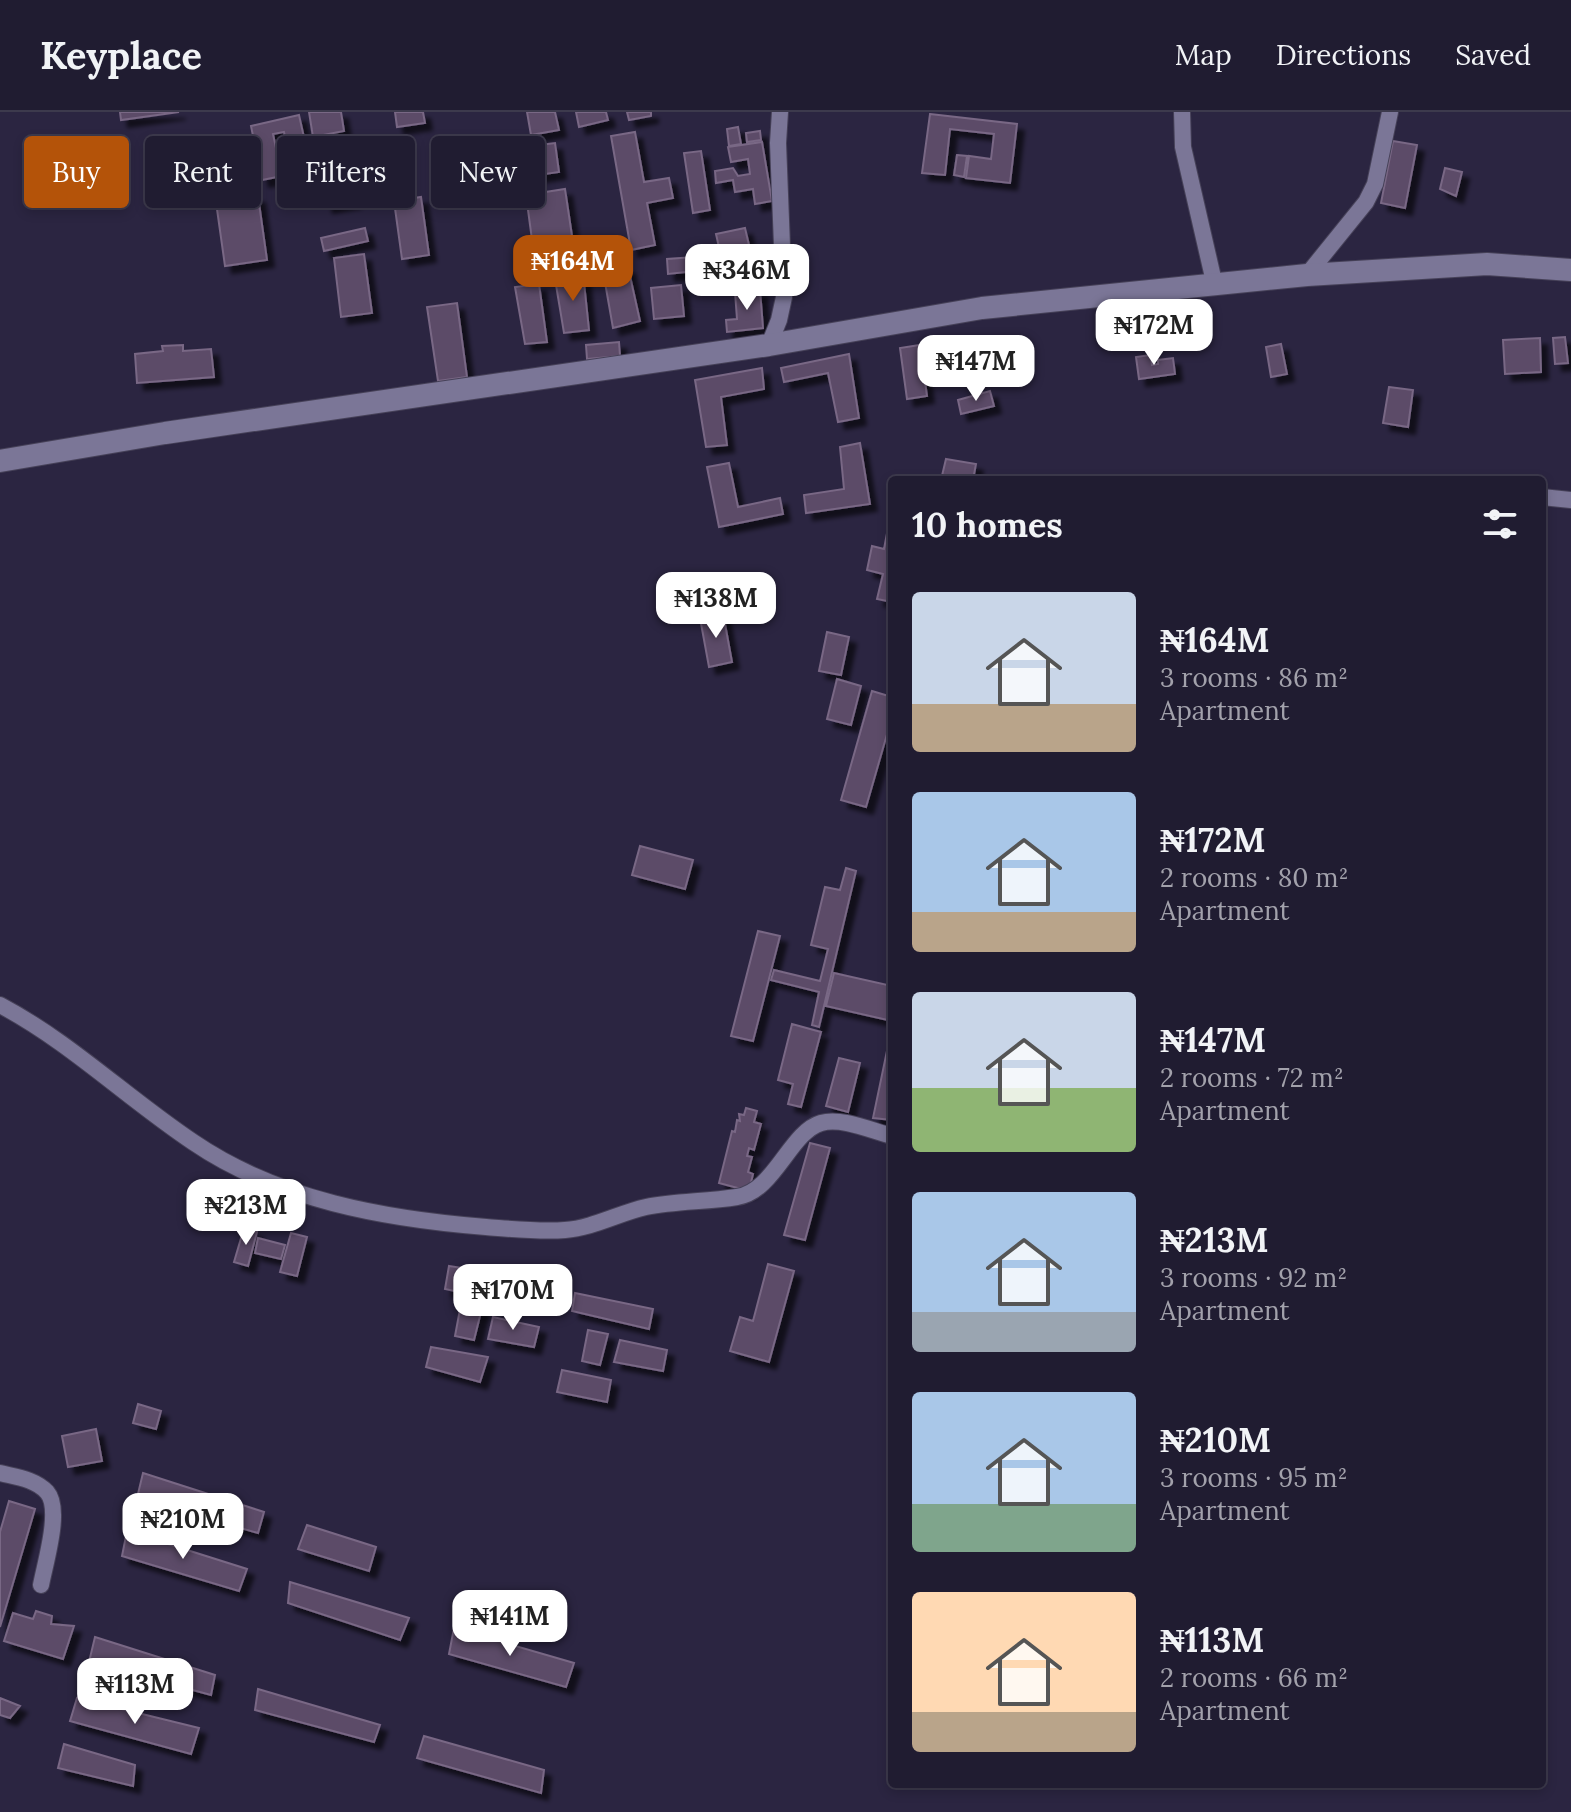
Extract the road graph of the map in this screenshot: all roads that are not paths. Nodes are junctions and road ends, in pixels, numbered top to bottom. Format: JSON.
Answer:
{"nodes":[{"id":1,"x":780,"y":112,"type":"edge"},
{"id":2,"x":1182,"y":112,"type":"edge"},
{"id":3,"x":1390,"y":112,"type":"edge"},
{"id":4,"x":1571,"y":270,"type":"edge"},
{"id":5,"x":1307,"y":275,"type":"junction"},
{"id":6,"x":1215,"y":286,"type":"junction"},
{"id":7,"x":769,"y":345,"type":"junction"},
{"id":8,"x":0,"y":461,"type":"edge"},
{"id":9,"x":1546,"y":497,"type":"edge"},
{"id":10,"x":1571,"y":500,"type":"edge"},
{"id":11,"x":0,"y":1005,"type":"edge"},
{"id":12,"x":888,"y":1135,"type":"edge"},
{"id":13,"x":0,"y":1473,"type":"edge"},
{"id":14,"x":41,"y":1585,"type":"dead end"}],
"edges":[{"from":1,"to":7,"type":"street"},
{"from":2,"to":6,"type":"street"},
{"from":3,"to":5,"type":"street"},
{"from":4,"to":5,"type":"street"},
{"from":5,"to":6,"type":"street"},
{"from":6,"to":7,"type":"street"},
{"from":7,"to":8,"type":"street"},
{"from":9,"to":10,"type":"street"},
{"from":11,"to":12,"type":"street"},
{"from":13,"to":14,"type":"street"}]}
